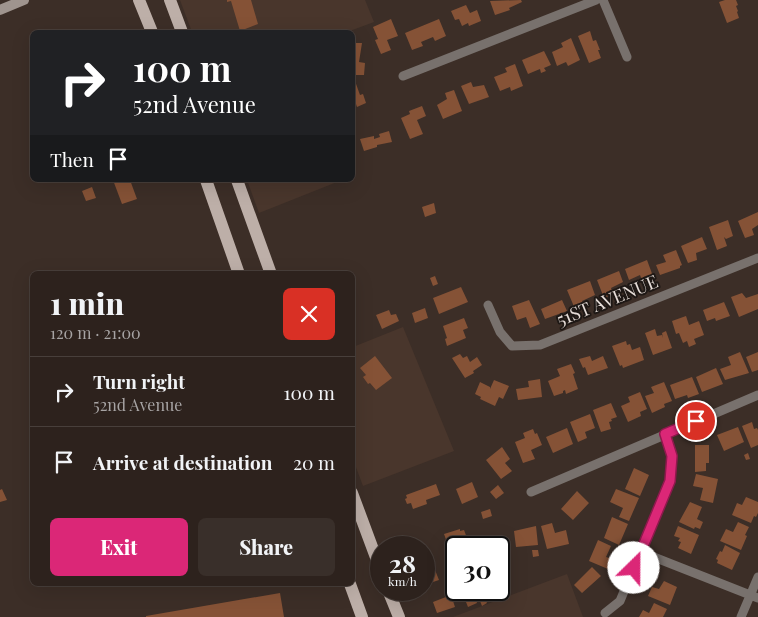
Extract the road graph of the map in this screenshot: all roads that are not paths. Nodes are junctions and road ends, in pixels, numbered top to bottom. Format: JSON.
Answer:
{"nodes":[{"id":1,"x":24,"y":0,"type":"edge"},
{"id":2,"x":140,"y":0,"type":"edge"},
{"id":3,"x":170,"y":0,"type":"edge"},
{"id":4,"x":596,"y":0,"type":"edge"},
{"id":5,"x":603,"y":0,"type":"edge"},
{"id":6,"x":0,"y":10,"type":"edge"},
{"id":7,"x":151,"y":30,"type":"edge"},
{"id":8,"x":181,"y":30,"type":"edge"},
{"id":9,"x":627,"y":57,"type":"dead end"},
{"id":10,"x":403,"y":76,"type":"dead end"},
{"id":11,"x":207,"y":182,"type":"edge"},
{"id":12,"x":238,"y":182,"type":"edge"},
{"id":13,"x":758,"y":258,"type":"edge"},
{"id":14,"x":238,"y":271,"type":"edge"},
{"id":15,"x":270,"y":271,"type":"edge"},
{"id":16,"x":488,"y":305,"type":"dead end"},
{"id":17,"x":758,"y":395,"type":"edge"},
{"id":18,"x":665,"y":434,"type":"junction"},
{"id":19,"x":531,"y":492,"type":"dead end"},
{"id":20,"x":355,"y":501,"type":"edge"},
{"id":21,"x":370,"y":541,"type":"edge"},
{"id":22,"x":641,"y":552,"type":"junction"},
{"id":23,"x":758,"y":577,"type":"edge"},
{"id":24,"x":351,"y":586,"type":"edge"},
{"id":25,"x":754,"y":597,"type":"edge"},
{"id":26,"x":392,"y":601,"type":"edge"},
{"id":27,"x":605,"y":612,"type":"dead end"},
{"id":28,"x":362,"y":617,"type":"edge"},
{"id":29,"x":398,"y":617,"type":"edge"},
{"id":30,"x":741,"y":617,"type":"edge"}],
"edges":[{"from":1,"to":6,"type":"street"},
{"from":2,"to":7,"type":"main road"},
{"from":3,"to":8,"type":"main road"},
{"from":4,"to":10,"type":"street"},
{"from":5,"to":9,"type":"street"},
{"from":11,"to":14,"type":"main road"},
{"from":12,"to":15,"type":"main road"},
{"from":13,"to":16,"type":"street","name":"51ST AVENUE"},
{"from":17,"to":18,"type":"street"},
{"from":18,"to":19,"type":"street"},
{"from":18,"to":22,"type":"street"},
{"from":20,"to":21,"type":"main road"},
{"from":22,"to":25,"type":"street"},
{"from":22,"to":27,"type":"street"},
{"from":23,"to":25,"type":"street"},
{"from":24,"to":28,"type":"main road"},
{"from":25,"to":30,"type":"street"},
{"from":26,"to":29,"type":"main road"}]}
